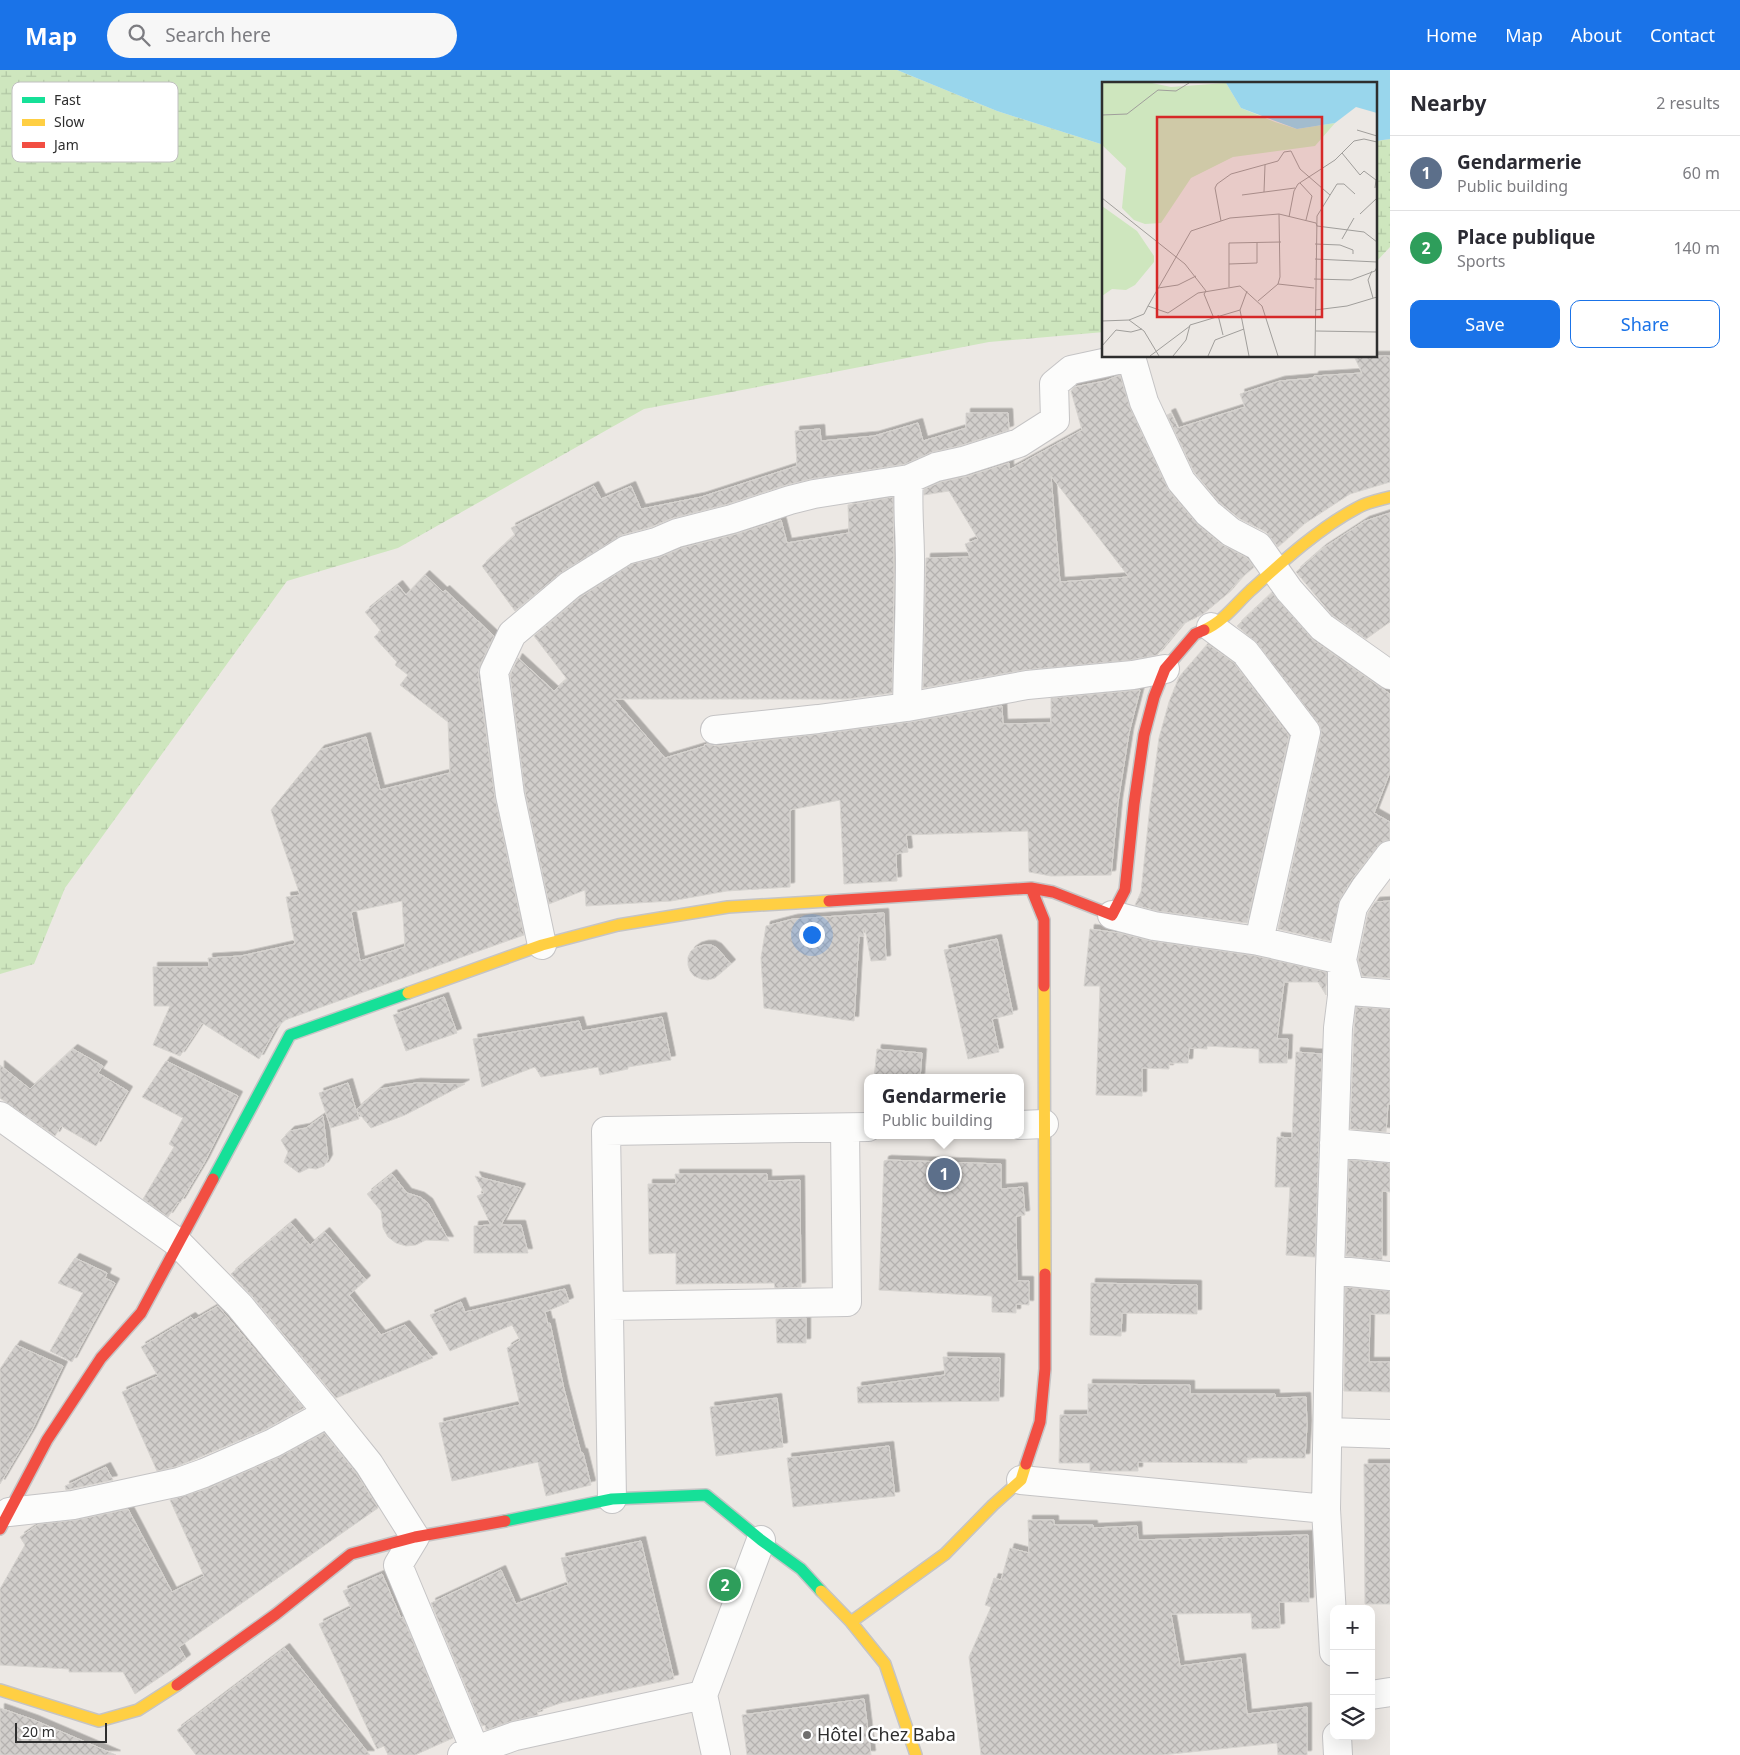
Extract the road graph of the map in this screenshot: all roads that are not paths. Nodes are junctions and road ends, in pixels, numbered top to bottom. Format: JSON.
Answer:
{"nodes":[{"id":1,"x":1126,"y":358,"type":"edge"},
{"id":2,"x":1130,"y":358,"type":"edge"},
{"id":3,"x":909,"y":479,"type":"junction"},
{"id":4,"x":1390,"y":497,"type":"edge"},
{"id":5,"x":1275,"y":570,"type":"junction"},
{"id":6,"x":1211,"y":627,"type":"junction"},
{"id":7,"x":1165,"y":669,"type":"junction"},
{"id":8,"x":1390,"y":675,"type":"edge"},
{"id":9,"x":907,"y":707,"type":"junction"},
{"id":10,"x":716,"y":730,"type":"dead end"},
{"id":11,"x":1390,"y":855,"type":"edge"},
{"id":12,"x":1031,"y":888,"type":"junction"},
{"id":13,"x":1112,"y":915,"type":"junction"},
{"id":14,"x":1259,"y":941,"type":"junction"},
{"id":15,"x":542,"y":945,"type":"junction"},
{"id":16,"x":1342,"y":960,"type":"junction"},
{"id":17,"x":1390,"y":994,"type":"edge"},
{"id":18,"x":0,"y":1116,"type":"edge"},
{"id":19,"x":1032,"y":1125,"type":"edge"},
{"id":20,"x":856,"y":1127,"type":"edge"},
{"id":21,"x":1334,"y":1143,"type":"junction"},
{"id":22,"x":1390,"y":1148,"type":"edge"},
{"id":23,"x":178,"y":1243,"type":"junction"},
{"id":24,"x":1330,"y":1270,"type":"junction"},
{"id":25,"x":1390,"y":1276,"type":"edge"},
{"id":26,"x":609,"y":1306,"type":"junction"},
{"id":27,"x":328,"y":1413,"type":"junction"},
{"id":28,"x":1328,"y":1432,"type":"junction"},
{"id":29,"x":1390,"y":1434,"type":"edge"},
{"id":30,"x":1021,"y":1480,"type":"junction"},
{"id":31,"x":612,"y":1499,"type":"junction"},
{"id":32,"x":1326,"y":1509,"type":"junction"},
{"id":33,"x":4,"y":1520,"type":"edge"},
{"id":34,"x":415,"y":1537,"type":"junction"},
{"id":35,"x":761,"y":1540,"type":"junction"},
{"id":36,"x":851,"y":1622,"type":"junction"},
{"id":37,"x":1334,"y":1650,"type":"edge"},
{"id":38,"x":0,"y":1690,"type":"edge"},
{"id":39,"x":1390,"y":1692,"type":"edge"},
{"id":40,"x":1375,"y":1694,"type":"edge"},
{"id":41,"x":704,"y":1695,"type":"junction"},
{"id":42,"x":1337,"y":1740,"type":"edge"},
{"id":43,"x":517,"y":1745,"type":"edge"},
{"id":44,"x":468,"y":1752,"type":"edge"},
{"id":45,"x":716,"y":1755,"type":"edge"},
{"id":46,"x":916,"y":1755,"type":"edge"},
{"id":47,"x":1338,"y":1755,"type":"edge"}],
"edges":[{"from":1,"to":3,"type":"street"},
{"from":2,"to":5,"type":"street"},
{"from":3,"to":9,"type":"street"},
{"from":3,"to":15,"type":"street"},
{"from":4,"to":5,"type":"street"},
{"from":5,"to":6,"type":"street"},
{"from":5,"to":8,"type":"street"},
{"from":6,"to":7,"type":"street"},
{"from":6,"to":14,"type":"street"},
{"from":7,"to":9,"type":"street"},
{"from":7,"to":13,"type":"street"},
{"from":9,"to":10,"type":"street"},
{"from":11,"to":16,"type":"street"},
{"from":12,"to":13,"type":"street"},
{"from":12,"to":15,"type":"street"},
{"from":12,"to":19,"type":"street"},
{"from":13,"to":14,"type":"street"},
{"from":14,"to":16,"type":"street"},
{"from":15,"to":23,"type":"street"},
{"from":16,"to":17,"type":"street"},
{"from":16,"to":21,"type":"street"},
{"from":18,"to":23,"type":"street"},
{"from":19,"to":30,"type":"street"},
{"from":20,"to":26,"type":"street"},
{"from":20,"to":26,"type":"street"},
{"from":21,"to":22,"type":"street"},
{"from":21,"to":24,"type":"street"},
{"from":23,"to":27,"type":"street"},
{"from":23,"to":33,"type":"street"},
{"from":24,"to":25,"type":"street"},
{"from":24,"to":28,"type":"street"},
{"from":26,"to":31,"type":"street"},
{"from":27,"to":33,"type":"street"},
{"from":27,"to":34,"type":"street"},
{"from":28,"to":29,"type":"street"},
{"from":28,"to":32,"type":"street"},
{"from":30,"to":32,"type":"street"},
{"from":30,"to":36,"type":"street"},
{"from":31,"to":34,"type":"street"},
{"from":31,"to":35,"type":"street"},
{"from":32,"to":37,"type":"street"},
{"from":34,"to":38,"type":"street"},
{"from":34,"to":44,"type":"street"},
{"from":35,"to":36,"type":"street"},
{"from":35,"to":41,"type":"street"},
{"from":36,"to":46,"type":"street"},
{"from":39,"to":40,"type":"street"},
{"from":41,"to":43,"type":"street"},
{"from":41,"to":45,"type":"street"},
{"from":42,"to":47,"type":"street"},
{"from":43,"to":44,"type":"street"}]}
